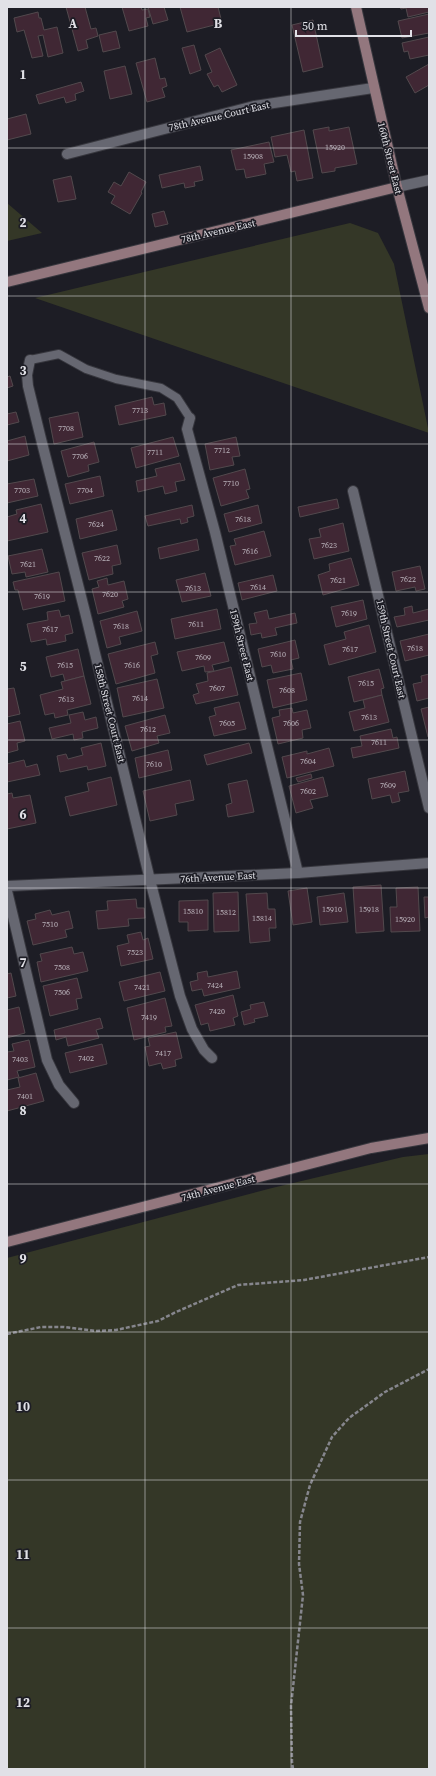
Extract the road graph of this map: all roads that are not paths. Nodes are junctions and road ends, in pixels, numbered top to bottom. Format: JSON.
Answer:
{"nodes":[{"id":1,"x":356,"y":7,"type":"edge"},
{"id":2,"x":374,"y":88,"type":"junction"},
{"id":3,"x":67,"y":154,"type":"dead end"},
{"id":4,"x":429,"y":180,"type":"edge"},
{"id":5,"x":397,"y":187,"type":"junction"},
{"id":6,"x":7,"y":282,"type":"edge"},
{"id":7,"x":429,"y":308,"type":"edge"},
{"id":8,"x":30,"y":360,"type":"joint"},
{"id":9,"x":190,"y":418,"type":"joint"},
{"id":10,"x":353,"y":491,"type":"dead end"},
{"id":11,"x":429,"y":808,"type":"edge"},
{"id":12,"x":429,"y":863,"type":"edge"},
{"id":13,"x":298,"y":873,"type":"junction"},
{"id":14,"x":150,"y":880,"type":"junction"},
{"id":15,"x":7,"y":886,"type":"edge"},
{"id":16,"x":7,"y":890,"type":"edge"},
{"id":17,"x":212,"y":1058,"type":"dead end"},
{"id":18,"x":74,"y":1103,"type":"dead end"},
{"id":19,"x":429,"y":1138,"type":"edge"},
{"id":20,"x":7,"y":1242,"type":"edge"}],
"edges":[{"from":1,"to":2,"type":"street","name":"160th Street East"},
{"from":2,"to":3,"type":"street","name":"78th Avenue Court East"},
{"from":2,"to":5,"type":"street","name":"160th Street East"},
{"from":4,"to":5,"type":"street","name":"78th Avenue East"},
{"from":5,"to":6,"type":"street","name":"78th Avenue East"},
{"from":5,"to":7,"type":"street","name":"160th Street East"},
{"from":8,"to":9,"type":"lane"},
{"from":8,"to":14,"type":"street","name":"158th Street Court East"},
{"from":9,"to":13,"type":"street","name":"159th Street East"},
{"from":10,"to":11,"type":"street","name":"159th Street Court East"},
{"from":12,"to":13,"type":"street","name":"76th Avenue East"},
{"from":13,"to":14,"type":"street","name":"76th Avenue East"},
{"from":14,"to":15,"type":"street","name":"76th Avenue East"},
{"from":14,"to":17,"type":"street","name":"158th Street Court East"},
{"from":16,"to":18,"type":"street"},
{"from":19,"to":20,"type":"street","name":"74th Avenue East"}]}
